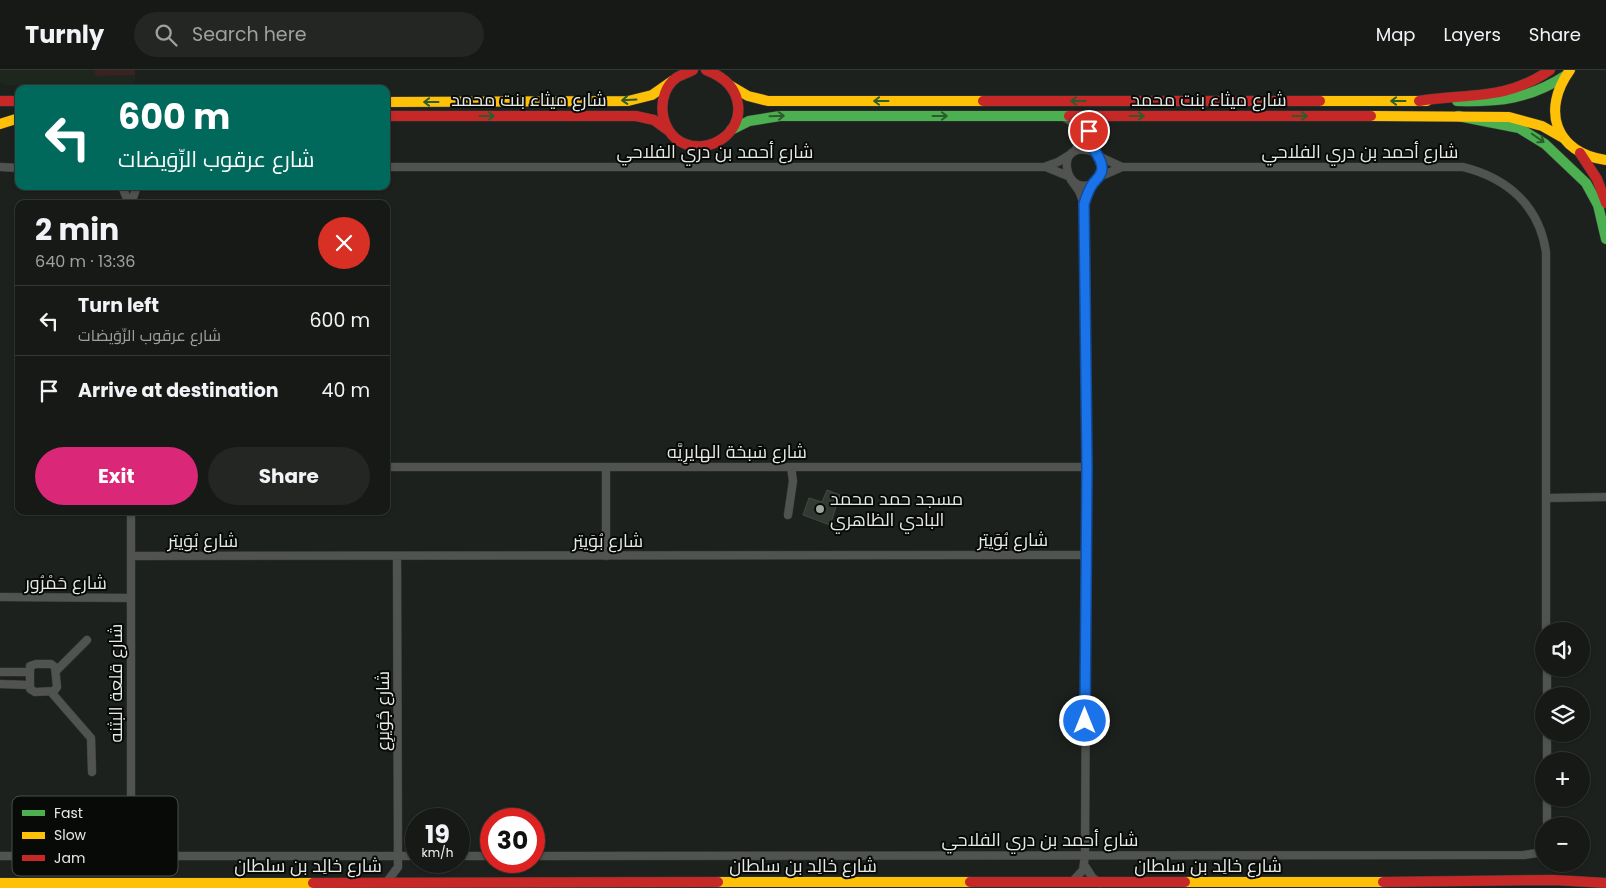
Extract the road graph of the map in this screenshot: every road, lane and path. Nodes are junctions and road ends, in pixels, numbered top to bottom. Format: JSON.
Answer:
{"nodes":[{"id":1,"x":693,"y":70,"type":"edge"},
{"id":2,"x":706,"y":70,"type":"edge"},
{"id":3,"x":1550,"y":70,"type":"edge"},
{"id":4,"x":1569,"y":72,"type":"edge"},
{"id":5,"x":672,"y":81,"type":"junction"},
{"id":6,"x":732,"y":86,"type":"junction"},
{"id":7,"x":0,"y":101,"type":"edge"},
{"id":8,"x":1419,"y":101,"type":"junction"},
{"id":9,"x":15,"y":102,"type":"edge"},
{"id":10,"x":390,"y":102,"type":"edge"},
{"id":11,"x":390,"y":116,"type":"edge"},
{"id":12,"x":1062,"y":116,"type":"junction"},
{"id":13,"x":1106,"y":116,"type":"junction"},
{"id":14,"x":1458,"y":116,"type":"junction"},
{"id":15,"x":0,"y":117,"type":"edge"},
{"id":16,"x":15,"y":117,"type":"edge"},
{"id":17,"x":15,"y":118,"type":"edge"},
{"id":18,"x":0,"y":124,"type":"edge"},
{"id":19,"x":732,"y":130,"type":"junction"},
{"id":20,"x":669,"y":131,"type":"junction"},
{"id":21,"x":1565,"y":139,"type":"junction"},
{"id":22,"x":1578,"y":152,"type":"junction"},
{"id":23,"x":1073,"y":153,"type":"junction"},
{"id":24,"x":1096,"y":154,"type":"junction"},
{"id":25,"x":1606,"y":160,"type":"edge"},
{"id":26,"x":1044,"y":166,"type":"junction"},
{"id":27,"x":1122,"y":166,"type":"junction"},
{"id":28,"x":0,"y":167,"type":"edge"},
{"id":29,"x":390,"y":167,"type":"edge"},
{"id":30,"x":15,"y":168,"type":"edge"},
{"id":31,"x":1070,"y":178,"type":"junction"},
{"id":32,"x":1096,"y":180,"type":"junction"},
{"id":33,"x":1606,"y":202,"type":"edge"},
{"id":34,"x":1084,"y":204,"type":"junction"},
{"id":35,"x":1606,"y":239,"type":"edge"},
{"id":36,"x":390,"y":467,"type":"edge"},
{"id":37,"x":606,"y":467,"type":"junction"},
{"id":38,"x":791,"y":467,"type":"junction"},
{"id":39,"x":1087,"y":467,"type":"junction"},
{"id":40,"x":1606,"y":497,"type":"edge"},
{"id":41,"x":1547,"y":498,"type":"junction"},
{"id":42,"x":131,"y":515,"type":"edge"},
{"id":43,"x":788,"y":515,"type":"dead end"},
{"id":44,"x":1085,"y":555,"type":"junction"},
{"id":45,"x":132,"y":556,"type":"junction"},
{"id":46,"x":397,"y":556,"type":"junction"},
{"id":47,"x":606,"y":556,"type":"junction"},
{"id":48,"x":0,"y":597,"type":"edge"},
{"id":49,"x":131,"y":598,"type":"junction"},
{"id":50,"x":1546,"y":622,"type":"edge"},
{"id":51,"x":87,"y":640,"type":"dead end"},
{"id":52,"x":56,"y":671,"type":"junction"},
{"id":53,"x":0,"y":672,"type":"edge"},
{"id":54,"x":29,"y":672,"type":"junction"},
{"id":55,"x":0,"y":684,"type":"edge"},
{"id":56,"x":29,"y":685,"type":"junction"},
{"id":57,"x":52,"y":692,"type":"junction"},
{"id":58,"x":92,"y":772,"type":"dead end"},
{"id":59,"x":131,"y":796,"type":"edge"},
{"id":60,"x":1535,"y":853,"type":"edge"},
{"id":61,"x":1085,"y":855,"type":"junction"},
{"id":62,"x":178,"y":856,"type":"edge"},
{"id":63,"x":398,"y":856,"type":"junction"},
{"id":64,"x":405,"y":856,"type":"edge"},
{"id":65,"x":545,"y":856,"type":"edge"},
{"id":66,"x":1084,"y":866,"type":"junction"},
{"id":67,"x":398,"y":867,"type":"junction"},
{"id":68,"x":0,"y":876,"type":"edge"},
{"id":69,"x":1606,"y":877,"type":"edge"},
{"id":70,"x":386,"y":882,"type":"junction"},
{"id":71,"x":1098,"y":882,"type":"junction"},
{"id":72,"x":1586,"y":882,"type":"junction"},
{"id":73,"x":1606,"y":882,"type":"edge"},
{"id":74,"x":0,"y":883,"type":"edge"},
{"id":75,"x":62,"y":883,"type":"junction"},
{"id":76,"x":411,"y":883,"type":"junction"},
{"id":77,"x":854,"y":883,"type":"junction"},
{"id":78,"x":1070,"y":883,"type":"junction"},
{"id":79,"x":1219,"y":885,"type":"edge"},
{"id":80,"x":840,"y":888,"type":"edge"}],
"edges":[{"from":1,"to":5,"type":"main road","name":"شارع ميثاء بنت محمد"},
{"from":2,"to":6,"type":"main road","name":"شارع ميثاء بنت محمد"},
{"from":3,"to":8,"type":"main road"},
{"from":4,"to":8,"type":"main road","name":"شارع ميثاء بنت محمد"},
{"from":4,"to":21,"type":"main road"},
{"from":5,"to":10,"type":"main road","name":"شارع ميثاء بنت محمد","one_way":true},
{"from":5,"to":20,"type":"main road"},
{"from":8,"to":6,"type":"main road","name":"شارع ميثاء بنت محمد","one_way":true},
{"from":6,"to":19,"type":"main road"},
{"from":7,"to":9,"type":"main road"},
{"from":11,"to":20,"type":"main road","name":"شارع ميثاء بنت محمد","one_way":true},
{"from":12,"to":13,"type":"main road","name":"شارع ميثاء بنت محمد"},
{"from":19,"to":12,"type":"main road","name":"شارع ميثاء بنت محمد","one_way":true},
{"from":12,"to":23,"type":"street"},
{"from":13,"to":14,"type":"main road","name":"شارع ميثاء بنت محمد","one_way":true},
{"from":13,"to":24,"type":"street"},
{"from":14,"to":21,"type":"main road","name":"شارع ميثاء بنت محمد"},
{"from":14,"to":35,"type":"main road","one_way":true},
{"from":15,"to":16,"type":"main road"},
{"from":17,"to":18,"type":"main road"},
{"from":19,"to":20,"type":"main road","name":"شارع ميثاء بنت محمد"},
{"from":21,"to":22,"type":"main road"},
{"from":22,"to":25,"type":"main road"},
{"from":22,"to":33,"type":"main road"},
{"from":23,"to":24,"type":"street"},
{"from":23,"to":26,"type":"street","name":"شارع أحمد بن دري الفلاحي"},
{"from":23,"to":31,"type":"street"},
{"from":24,"to":27,"type":"street","name":"شارع أحمد بن دري الفلاحي"},
{"from":24,"to":32,"type":"street"},
{"from":26,"to":29,"type":"street","name":"شارع أحمد بن دري الفلاحي"},
{"from":26,"to":31,"type":"street","name":"شارع أحمد بن دري الفلاحي"},
{"from":27,"to":32,"type":"street","name":"شارع أحمد بن دري الفلاحي"},
{"from":27,"to":41,"type":"street","name":"شارع أحمد بن دري الفلاحي"},
{"from":28,"to":30,"type":"street"},
{"from":31,"to":32,"type":"street"},
{"from":31,"to":34,"type":"street"},
{"from":32,"to":34,"type":"street"},
{"from":34,"to":39,"type":"street"},
{"from":36,"to":37,"type":"street","name":"شارع سَبخة الهايرِيَّه"},
{"from":37,"to":38,"type":"street","name":"شارع سَبخة الهايرِيَّه"},
{"from":37,"to":47,"type":"street"},
{"from":38,"to":39,"type":"street","name":"شارع سَبخة الهايرِيَّه"},
{"from":38,"to":43,"type":"street"},
{"from":39,"to":44,"type":"street"},
{"from":40,"to":41,"type":"street"},
{"from":41,"to":50,"type":"street","name":"شارع أحمد بن دري الفلاحي"},
{"from":42,"to":45,"type":"street","name":"شارع قلعة البثنه"},
{"from":44,"to":47,"type":"street","name":"شارع بُوَيتِر"},
{"from":44,"to":61,"type":"street"},
{"from":45,"to":46,"type":"street","name":"شارع بُوَيتِر"},
{"from":45,"to":49,"type":"street","name":"شارع قلعة البثنه"},
{"from":46,"to":47,"type":"street","name":"شارع بُوَيتِر"},
{"from":46,"to":63,"type":"street","name":"شارع جُوَيرِع"},
{"from":48,"to":49,"type":"street","name":"شارع حَمْرُور"},
{"from":49,"to":59,"type":"street","name":"شارع قلعة البثنه"},
{"from":51,"to":52,"type":"street"},
{"from":52,"to":54,"type":"street"},
{"from":52,"to":57,"type":"street"},
{"from":53,"to":54,"type":"street"},
{"from":54,"to":56,"type":"street"},
{"from":55,"to":56,"type":"street"},
{"from":56,"to":57,"type":"street"},
{"from":57,"to":58,"type":"street"},
{"from":60,"to":61,"type":"street","name":"شارع أحمد بن دري الفلاحي"},
{"from":61,"to":65,"type":"street","name":"شارع أحمد بن دري الفلاحي"},
{"from":61,"to":66,"type":"street"},
{"from":62,"to":63,"type":"street"},
{"from":63,"to":64,"type":"street"},
{"from":63,"to":67,"type":"street","name":"شارع جُوَيرِع"},
{"from":66,"to":71,"type":"street"},
{"from":66,"to":78,"type":"street"},
{"from":67,"to":70,"type":"street"},
{"from":67,"to":76,"type":"street"},
{"from":68,"to":75,"type":"main road"},
{"from":69,"to":72,"type":"main road"},
{"from":70,"to":75,"type":"main road","name":"شارع خالِد بن سلطان"},
{"from":70,"to":76,"type":"main road","name":"شارع خالِد بن سلطان"},
{"from":71,"to":78,"type":"main road","name":"شارع خالِد بن سلطان"},
{"from":71,"to":79,"type":"main road","name":"شارع خالِد بن سلطان"},
{"from":72,"to":73,"type":"main road","name":"شارع خالِد بن سلطان"},
{"from":72,"to":79,"type":"main road","name":"شارع خالِد بن سلطان"},
{"from":74,"to":75,"type":"main road","name":"شارع خالِد بن سلطان"},
{"from":76,"to":77,"type":"main road","name":"شارع خالِد بن سلطان"},
{"from":77,"to":78,"type":"main road","name":"شارع خالِد بن سلطان"},
{"from":77,"to":80,"type":"main road"}]}
